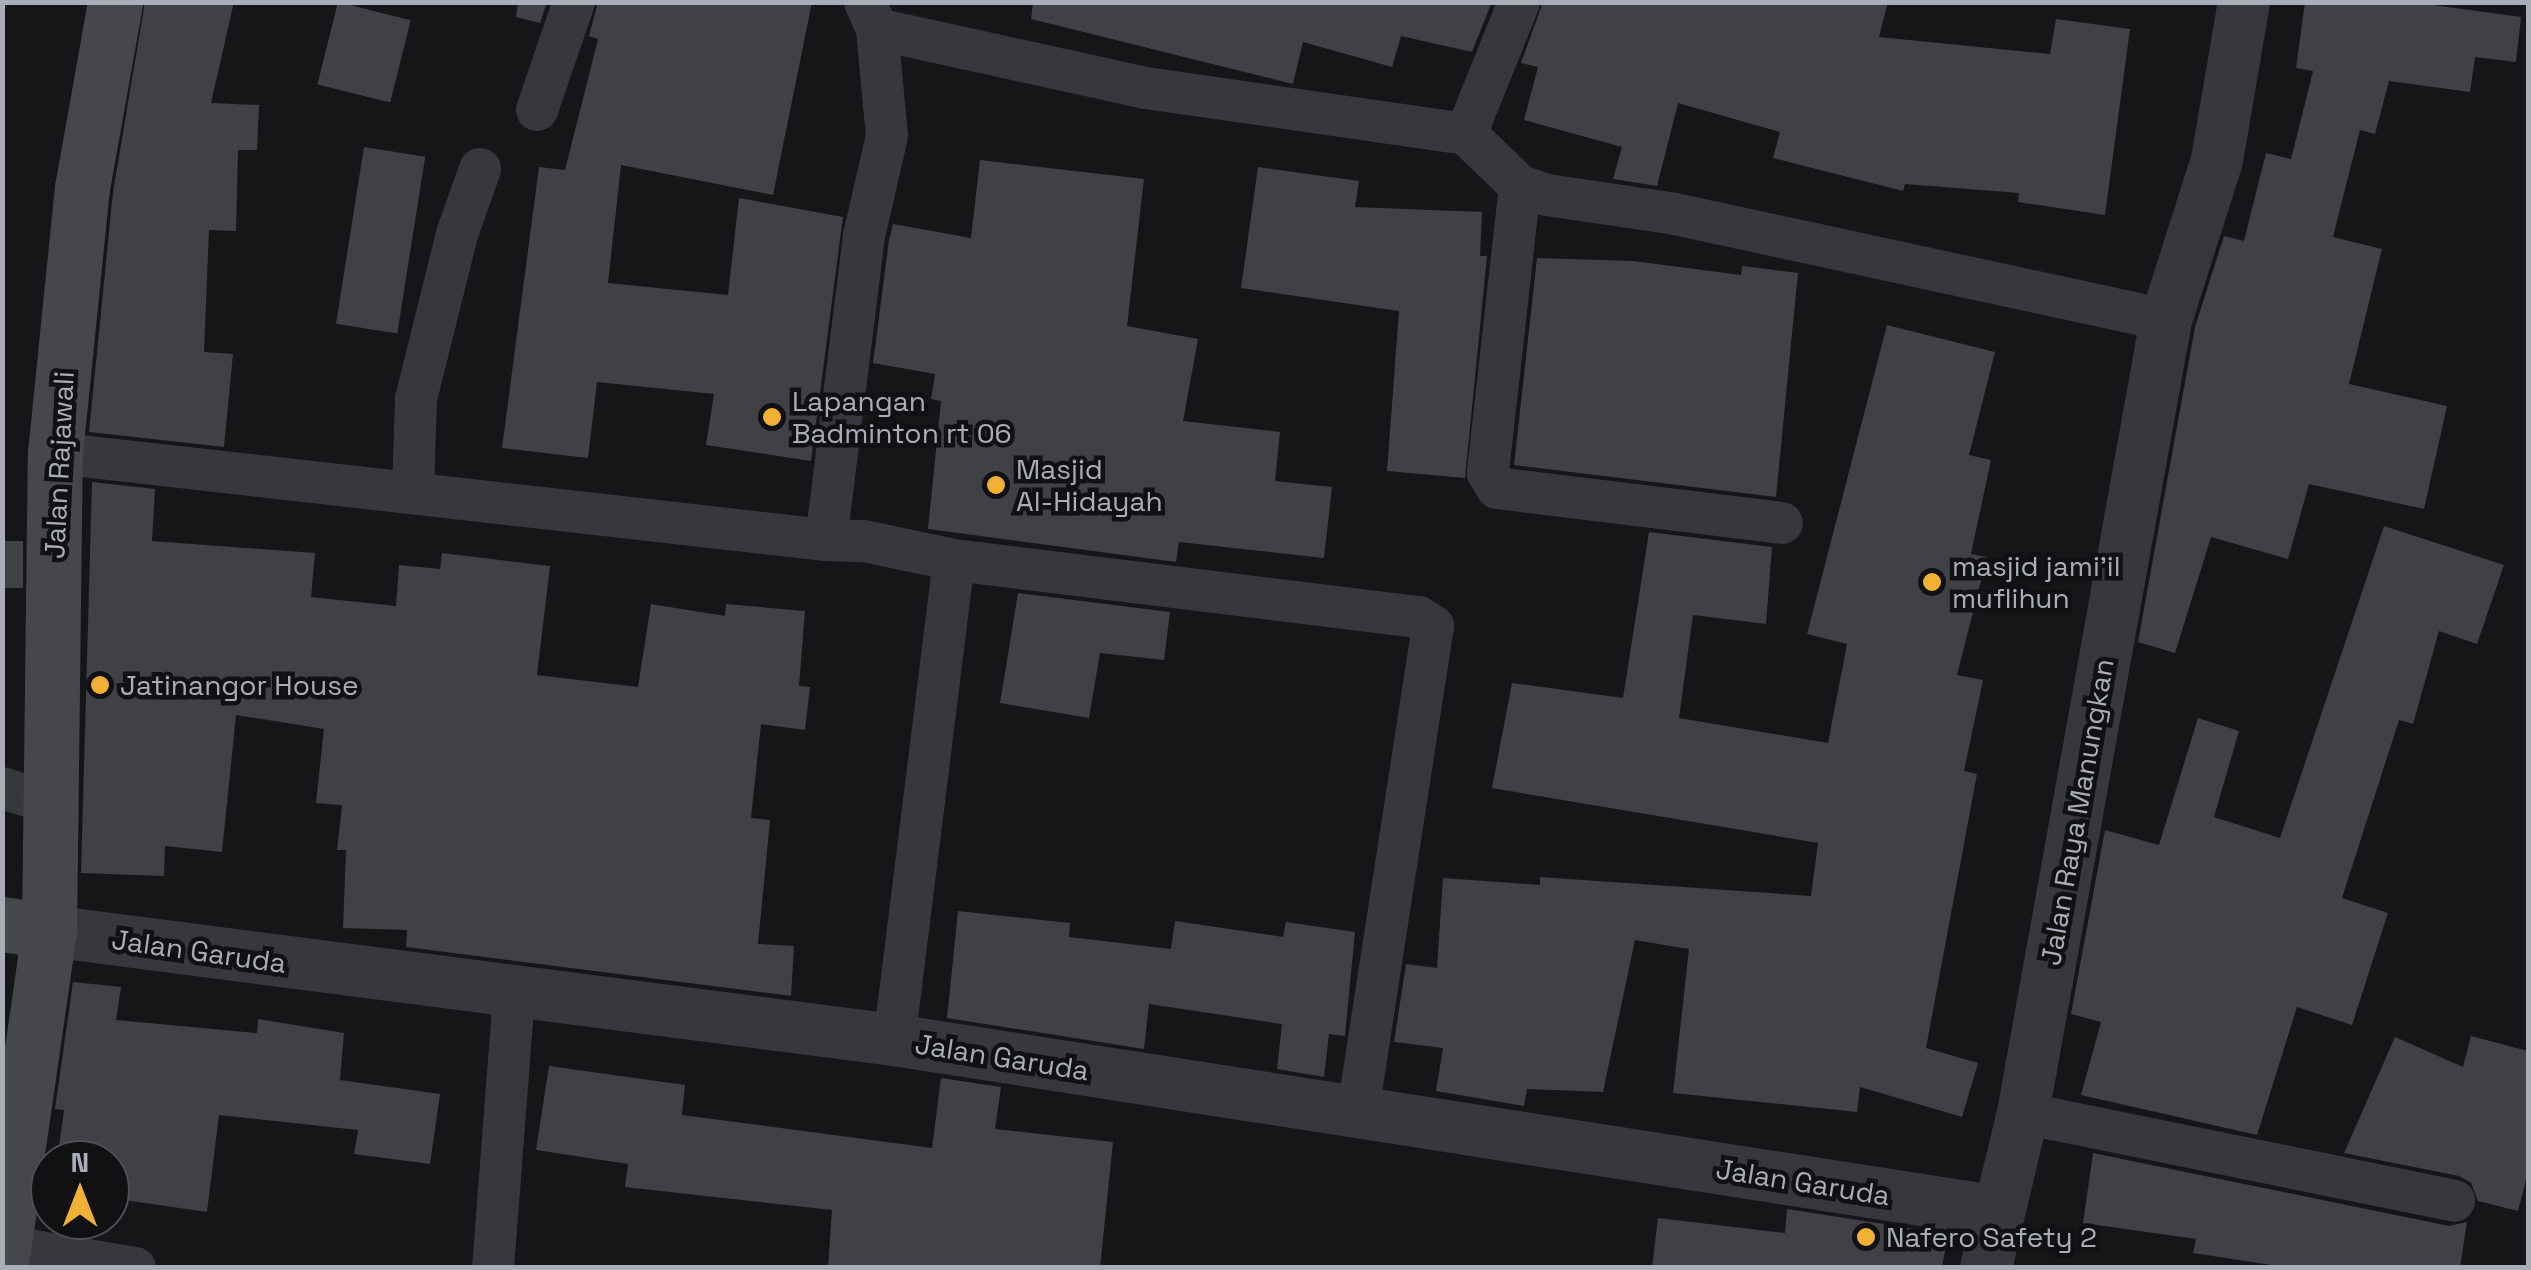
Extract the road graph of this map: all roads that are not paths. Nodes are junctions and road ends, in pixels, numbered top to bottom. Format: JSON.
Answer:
{"nodes":[{"id":1,"x":115,"y":2,"type":"edge"},
{"id":2,"x":574,"y":2,"type":"edge"},
{"id":3,"x":1519,"y":2,"type":"edge"},
{"id":4,"x":2244,"y":2,"type":"edge"},
{"id":5,"x":871,"y":16,"type":"edge"},
{"id":6,"x":537,"y":110,"type":"dead end"},
{"id":7,"x":1466,"y":134,"type":"junction"},
{"id":8,"x":480,"y":169,"type":"dead end"},
{"id":9,"x":1520,"y":186,"type":"junction"},
{"id":10,"x":2166,"y":320,"type":"junction"},
{"id":11,"x":56,"y":452,"type":"junction"},
{"id":12,"x":413,"y":493,"type":"junction"},
{"id":13,"x":1782,"y":523,"type":"dead end"},
{"id":14,"x":826,"y":540,"type":"junction"},
{"id":15,"x":954,"y":560,"type":"junction"},
{"id":16,"x":26,"y":795,"type":"edge"},
{"id":17,"x":26,"y":927,"type":"edge"},
{"id":18,"x":514,"y":994,"type":"junction"},
{"id":19,"x":894,"y":1040,"type":"junction"},
{"id":20,"x":1358,"y":1113,"type":"junction"},
{"id":21,"x":2024,"y":1113,"type":"junction"},
{"id":22,"x":2454,"y":1201,"type":"dead end"},
{"id":23,"x":1999,"y":1212,"type":"junction"},
{"id":24,"x":3,"y":1251,"type":"edge"},
{"id":25,"x":135,"y":1268,"type":"edge"},
{"id":26,"x":493,"y":1268,"type":"edge"},
{"id":27,"x":1986,"y":1268,"type":"edge"}],
"edges":[{"from":1,"to":11,"type":"main road","name":"Jalan Rajawali"},
{"from":2,"to":6,"type":"street"},
{"from":3,"to":7,"type":"street"},
{"from":4,"to":10,"type":"street","name":"Jalan Raya Manungkan"},
{"from":5,"to":7,"type":"street"},
{"from":5,"to":14,"type":"street"},
{"from":7,"to":9,"type":"street"},
{"from":8,"to":12,"type":"street"},
{"from":9,"to":10,"type":"street"},
{"from":9,"to":13,"type":"street"},
{"from":10,"to":21,"type":"street","name":"Jalan Raya Manungkan"},
{"from":11,"to":12,"type":"street"},
{"from":11,"to":16,"type":"main road","name":"Jalan Rajawali"},
{"from":12,"to":14,"type":"street"},
{"from":14,"to":15,"type":"street"},
{"from":15,"to":19,"type":"street"},
{"from":15,"to":20,"type":"street"},
{"from":16,"to":17,"type":"main road","name":"Jalan Rajawali"},
{"from":17,"to":18,"type":"street","name":"Jalan Garuda"},
{"from":17,"to":24,"type":"main road","name":"Jalan Rajawali"},
{"from":18,"to":19,"type":"street","name":"Jalan Garuda"},
{"from":18,"to":26,"type":"street"},
{"from":19,"to":20,"type":"street","name":"Jalan Garuda"},
{"from":20,"to":23,"type":"street","name":"Jalan Garuda"},
{"from":21,"to":22,"type":"street"},
{"from":21,"to":23,"type":"street","name":"Jalan Raya Manungkan"},
{"from":23,"to":27,"type":"street","name":"Jalan Raya Manungkan"},
{"from":24,"to":25,"type":"street"}]}
